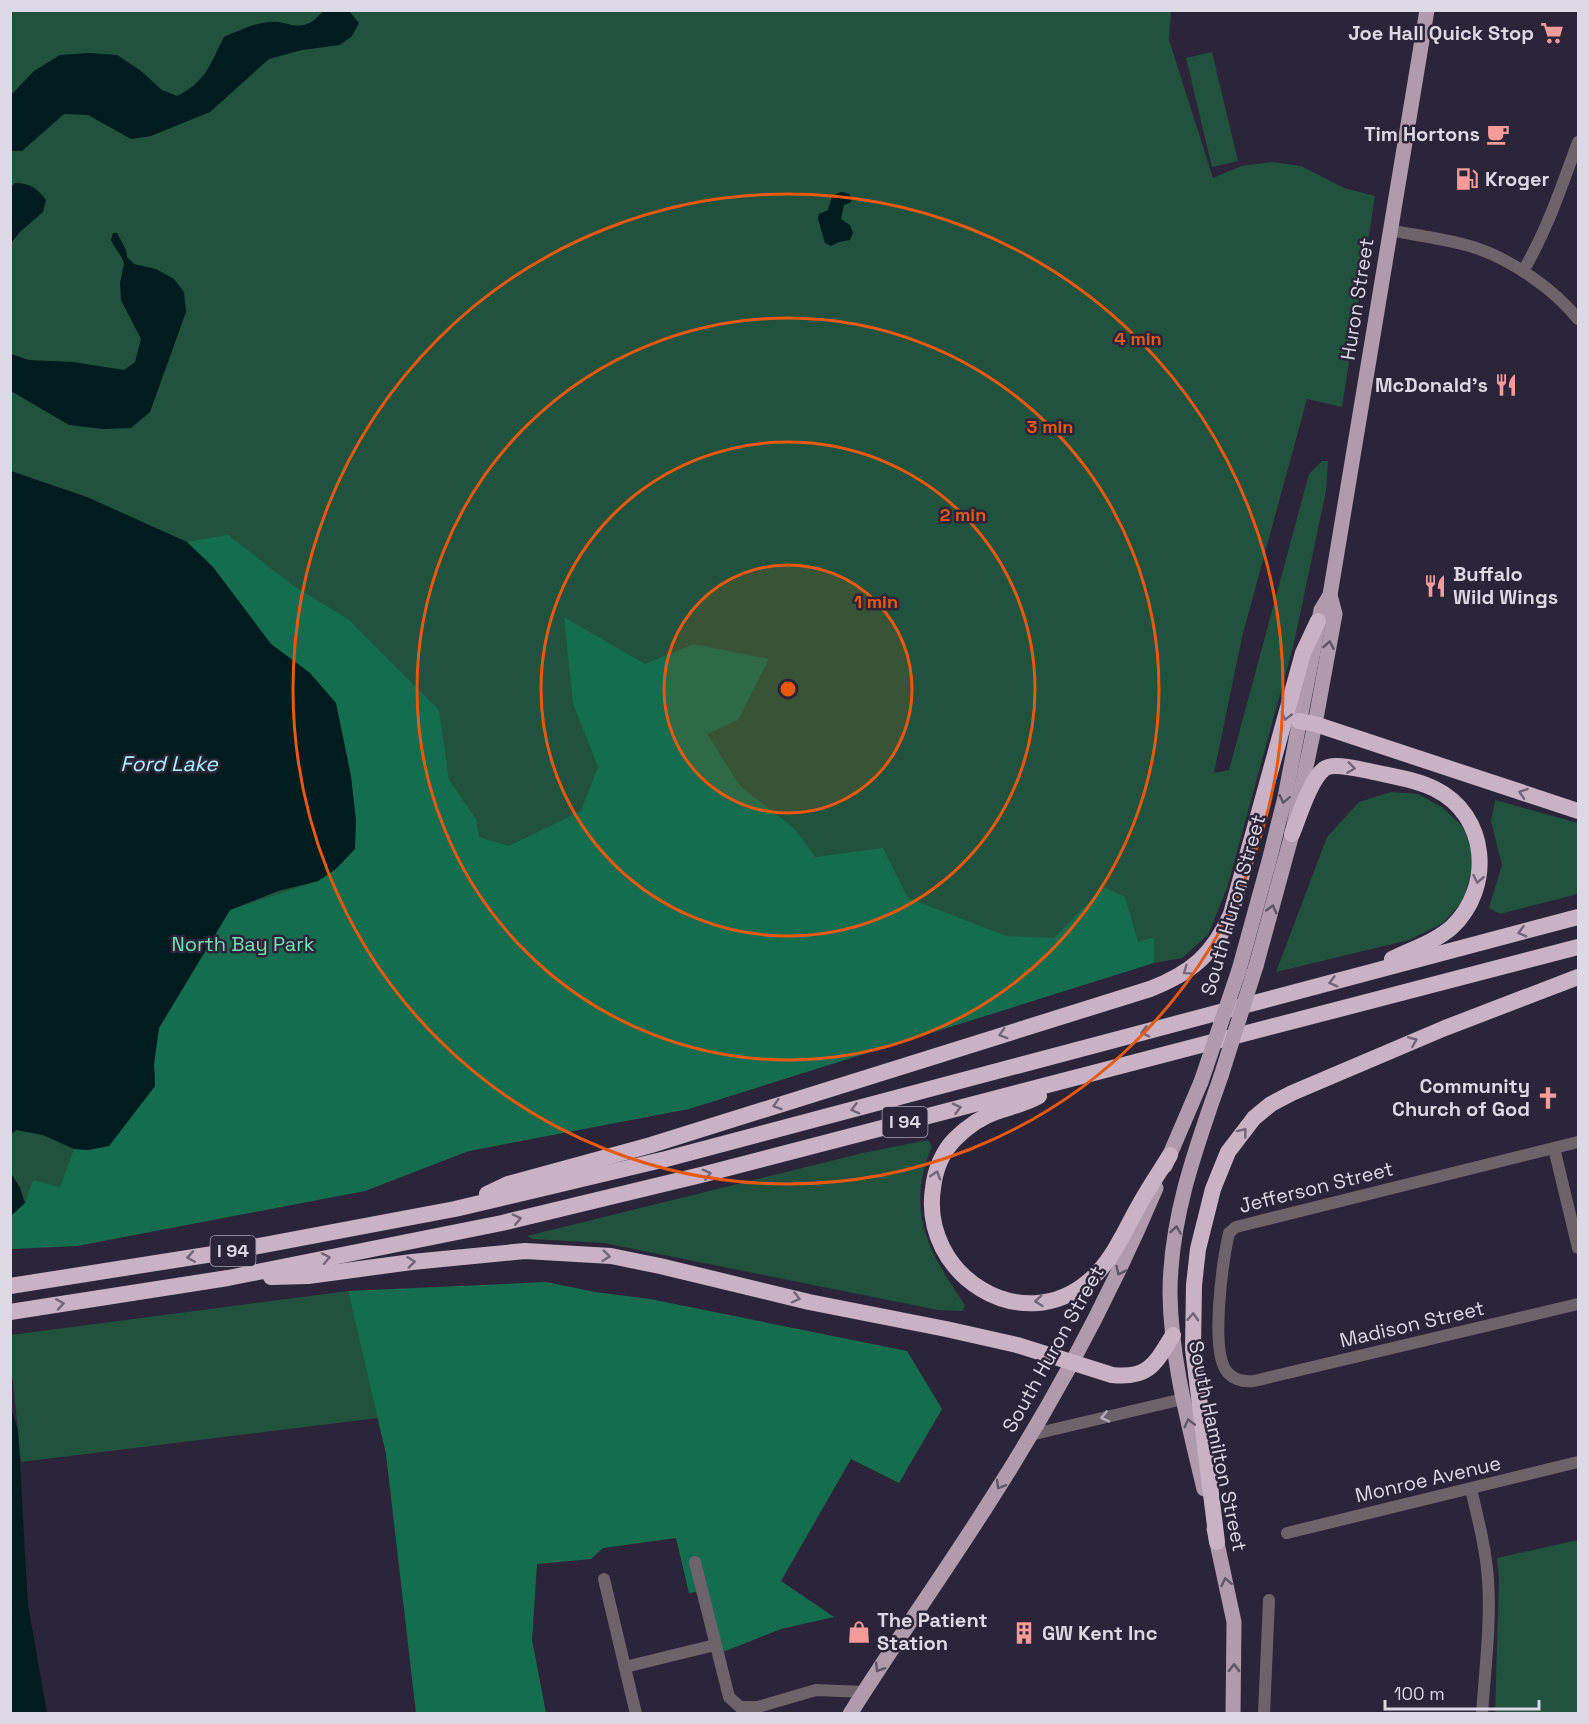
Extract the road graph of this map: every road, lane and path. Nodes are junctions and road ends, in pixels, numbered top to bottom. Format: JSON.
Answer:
{"nodes":[{"id":1,"x":1427,"y":10,"type":"edge"},
{"id":2,"x":1578,"y":142,"type":"edge"},
{"id":3,"x":1390,"y":230,"type":"junction"},
{"id":4,"x":1523,"y":271,"type":"junction"},
{"id":5,"x":1578,"y":319,"type":"edge"},
{"id":6,"x":1330,"y":595,"type":"junction"},
{"id":7,"x":1318,"y":621,"type":"junction"},
{"id":8,"x":1307,"y":722,"type":"junction"},
{"id":9,"x":1578,"y":811,"type":"edge"},
{"id":10,"x":1292,"y":834,"type":"junction"},
{"id":11,"x":1578,"y":917,"type":"edge"},
{"id":12,"x":1578,"y":947,"type":"edge"},
{"id":13,"x":1361,"y":974,"type":"junction"},
{"id":14,"x":1578,"y":976,"type":"edge"},
{"id":15,"x":1071,"y":1079,"type":"junction"},
{"id":16,"x":1578,"y":1142,"type":"edge"},
{"id":17,"x":1554,"y":1148,"type":"junction"},
{"id":18,"x":1194,"y":1153,"type":"joint"},
{"id":19,"x":1170,"y":1155,"type":"junction"},
{"id":20,"x":455,"y":1209,"type":"junction"},
{"id":21,"x":1578,"y":1248,"type":"edge"},
{"id":22,"x":228,"y":1278,"type":"junction"},
{"id":23,"x":10,"y":1287,"type":"edge"},
{"id":24,"x":1578,"y":1304,"type":"edge"},
{"id":25,"x":10,"y":1312,"type":"edge"},
{"id":26,"x":1173,"y":1335,"type":"junction"},
{"id":27,"x":1072,"y":1362,"type":"junction"},
{"id":28,"x":1254,"y":1382,"type":"joint"},
{"id":29,"x":1183,"y":1399,"type":"junction"},
{"id":30,"x":1030,"y":1435,"type":"junction"},
{"id":31,"x":1578,"y":1462,"type":"edge"},
{"id":32,"x":1471,"y":1489,"type":"junction"},
{"id":33,"x":1287,"y":1533,"type":"dead end"},
{"id":34,"x":1217,"y":1542,"type":"junction"},
{"id":35,"x":695,"y":1562,"type":"dead end"},
{"id":36,"x":604,"y":1579,"type":"dead end"},
{"id":37,"x":1269,"y":1600,"type":"dead end"},
{"id":38,"x":716,"y":1645,"type":"junction"},
{"id":39,"x":625,"y":1667,"type":"junction"},
{"id":40,"x":864,"y":1692,"type":"junction"},
{"id":41,"x":636,"y":1713,"type":"edge"},
{"id":42,"x":850,"y":1713,"type":"edge"},
{"id":43,"x":1233,"y":1713,"type":"edge"},
{"id":44,"x":1264,"y":1713,"type":"edge"},
{"id":45,"x":1482,"y":1713,"type":"edge"}],
"edges":[{"from":1,"to":3,"type":"main road","name":"Huron Street"},
{"from":2,"to":4,"type":"street"},
{"from":3,"to":4,"type":"street"},
{"from":3,"to":6,"type":"main road","name":"Huron Street"},
{"from":4,"to":5,"type":"street"},
{"from":6,"to":7,"type":"main road","name":"South Huron Street"},
{"from":8,"to":6,"type":"main road","name":"South Huron Street","one_way":true},
{"from":7,"to":8,"type":"main road","name":"South Huron Street"},
{"from":7,"to":20,"type":"highway","one_way":true},
{"from":9,"to":8,"type":"highway","one_way":true},
{"from":8,"to":10,"type":"main road","name":"South Huron Street"},
{"from":8,"to":19,"type":"main road","name":"South Huron Street","one_way":true,"bridge":true},
{"from":10,"to":13,"type":"highway","one_way":true},
{"from":18,"to":10,"type":"main road","name":"South Huron Street","one_way":true,"bridge":true},
{"from":11,"to":13,"type":"highway","number":"I 94","one_way":true},
{"from":12,"to":15,"type":"highway","number":"I 94"},
{"from":13,"to":20,"type":"highway","number":"I 94","one_way":true},
{"from":34,"to":14,"type":"highway","one_way":true},
{"from":19,"to":15,"type":"highway","one_way":true},
{"from":22,"to":15,"type":"highway","number":"I 94","one_way":true},
{"from":16,"to":17,"type":"street","name":"Jefferson Street"},
{"from":17,"to":21,"type":"street"},
{"from":17,"to":28,"type":"street","name":"Jefferson Street"},
{"from":26,"to":18,"type":"main road","name":"South Hamilton Street","one_way":true},
{"from":19,"to":27,"type":"main road","name":"South Huron Street","one_way":true},
{"from":20,"to":23,"type":"highway","number":"I 94","one_way":true},
{"from":25,"to":22,"type":"highway","number":"I 94","one_way":true},
{"from":22,"to":27,"type":"highway","one_way":true},
{"from":24,"to":28,"type":"street","name":"Madison Street"},
{"from":26,"to":27,"type":"highway"},
{"from":26,"to":29,"type":"main road","name":"South Hamilton Street"},
{"from":27,"to":30,"type":"main road","name":"South Huron Street"},
{"from":29,"to":30,"type":"street","one_way":true},
{"from":34,"to":29,"type":"main road","name":"South Hamilton Street","one_way":true},
{"from":30,"to":40,"type":"main road","name":"South Huron Street","one_way":true},
{"from":31,"to":32,"type":"street","name":"Monroe Avenue"},
{"from":32,"to":33,"type":"street","name":"Monroe Avenue"},
{"from":32,"to":45,"type":"street"},
{"from":43,"to":34,"type":"main road","name":"South Hamilton Street","one_way":true},
{"from":35,"to":38,"type":"street"},
{"from":36,"to":39,"type":"street"},
{"from":37,"to":44,"type":"street"},
{"from":38,"to":39,"type":"street"},
{"from":38,"to":40,"type":"street"},
{"from":39,"to":41,"type":"street"},
{"from":40,"to":42,"type":"main road","name":"South Huron Street"}]}
